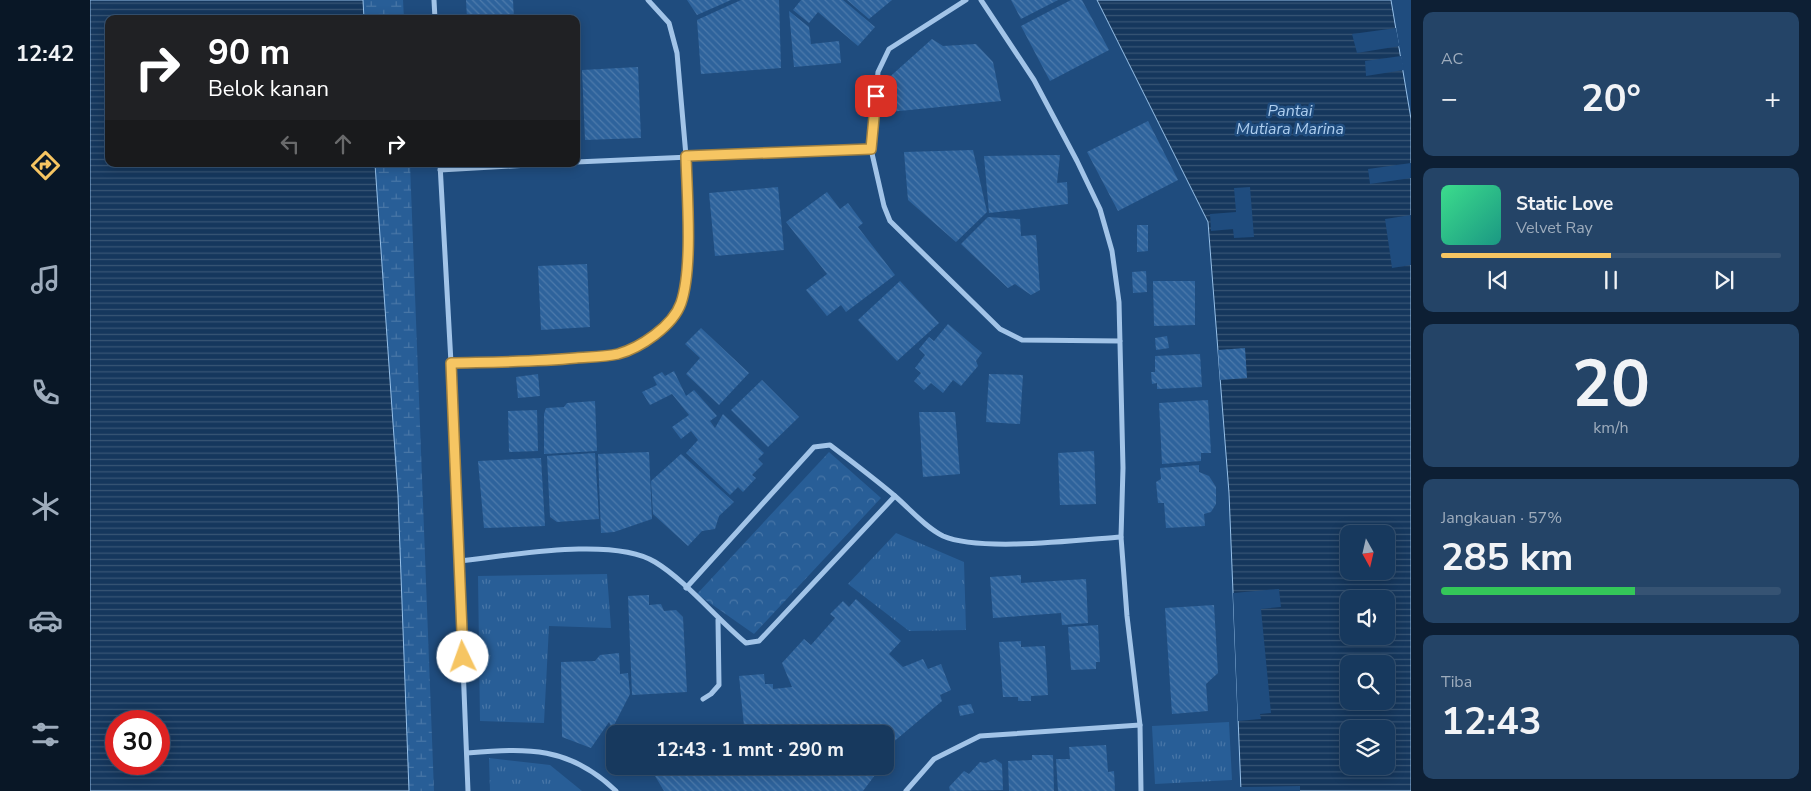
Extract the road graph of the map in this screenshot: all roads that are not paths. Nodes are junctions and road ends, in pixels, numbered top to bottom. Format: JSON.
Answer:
{"nodes":[{"id":1,"x":434,"y":0,"type":"edge"},
{"id":2,"x":648,"y":0,"type":"edge"},
{"id":3,"x":966,"y":0,"type":"edge"},
{"id":4,"x":982,"y":0,"type":"edge"},
{"id":5,"x":435,"y":15,"type":"edge"},
{"id":6,"x":871,"y":149,"type":"junction"},
{"id":7,"x":686,"y":156,"type":"junction"},
{"id":8,"x":580,"y":162,"type":"edge"},
{"id":9,"x":440,"y":167,"type":"edge"},
{"id":10,"x":1120,"y":341,"type":"junction"},
{"id":11,"x":451,"y":363,"type":"junction"},
{"id":12,"x":895,"y":496,"type":"junction"},
{"id":13,"x":1122,"y":537,"type":"junction"},
{"id":14,"x":459,"y":561,"type":"junction"},
{"id":15,"x":686,"y":588,"type":"junction"},
{"id":16,"x":718,"y":620,"type":"junction"},
{"id":17,"x":703,"y":699,"type":"dead end"},
{"id":18,"x":1140,"y":725,"type":"junction"},
{"id":19,"x":467,"y":753,"type":"junction"},
{"id":20,"x":468,"y":791,"type":"edge"},
{"id":21,"x":616,"y":791,"type":"edge"},
{"id":22,"x":906,"y":791,"type":"edge"},
{"id":23,"x":1142,"y":791,"type":"edge"}],
"edges":[{"from":1,"to":5,"type":"street"},
{"from":2,"to":7,"type":"street"},
{"from":3,"to":6,"type":"street"},
{"from":4,"to":10,"type":"street"},
{"from":6,"to":7,"type":"street"},
{"from":6,"to":10,"type":"street"},
{"from":7,"to":8,"type":"street"},
{"from":7,"to":11,"type":"street"},
{"from":9,"to":11,"type":"street"},
{"from":10,"to":13,"type":"street"},
{"from":11,"to":14,"type":"street"},
{"from":12,"to":13,"type":"street"},
{"from":12,"to":15,"type":"street"},
{"from":12,"to":16,"type":"street"},
{"from":13,"to":18,"type":"street"},
{"from":14,"to":15,"type":"street"},
{"from":14,"to":19,"type":"street"},
{"from":15,"to":16,"type":"street"},
{"from":16,"to":17,"type":"street"},
{"from":18,"to":22,"type":"street"},
{"from":18,"to":23,"type":"street"},
{"from":19,"to":20,"type":"street"},
{"from":19,"to":21,"type":"street"}]}
